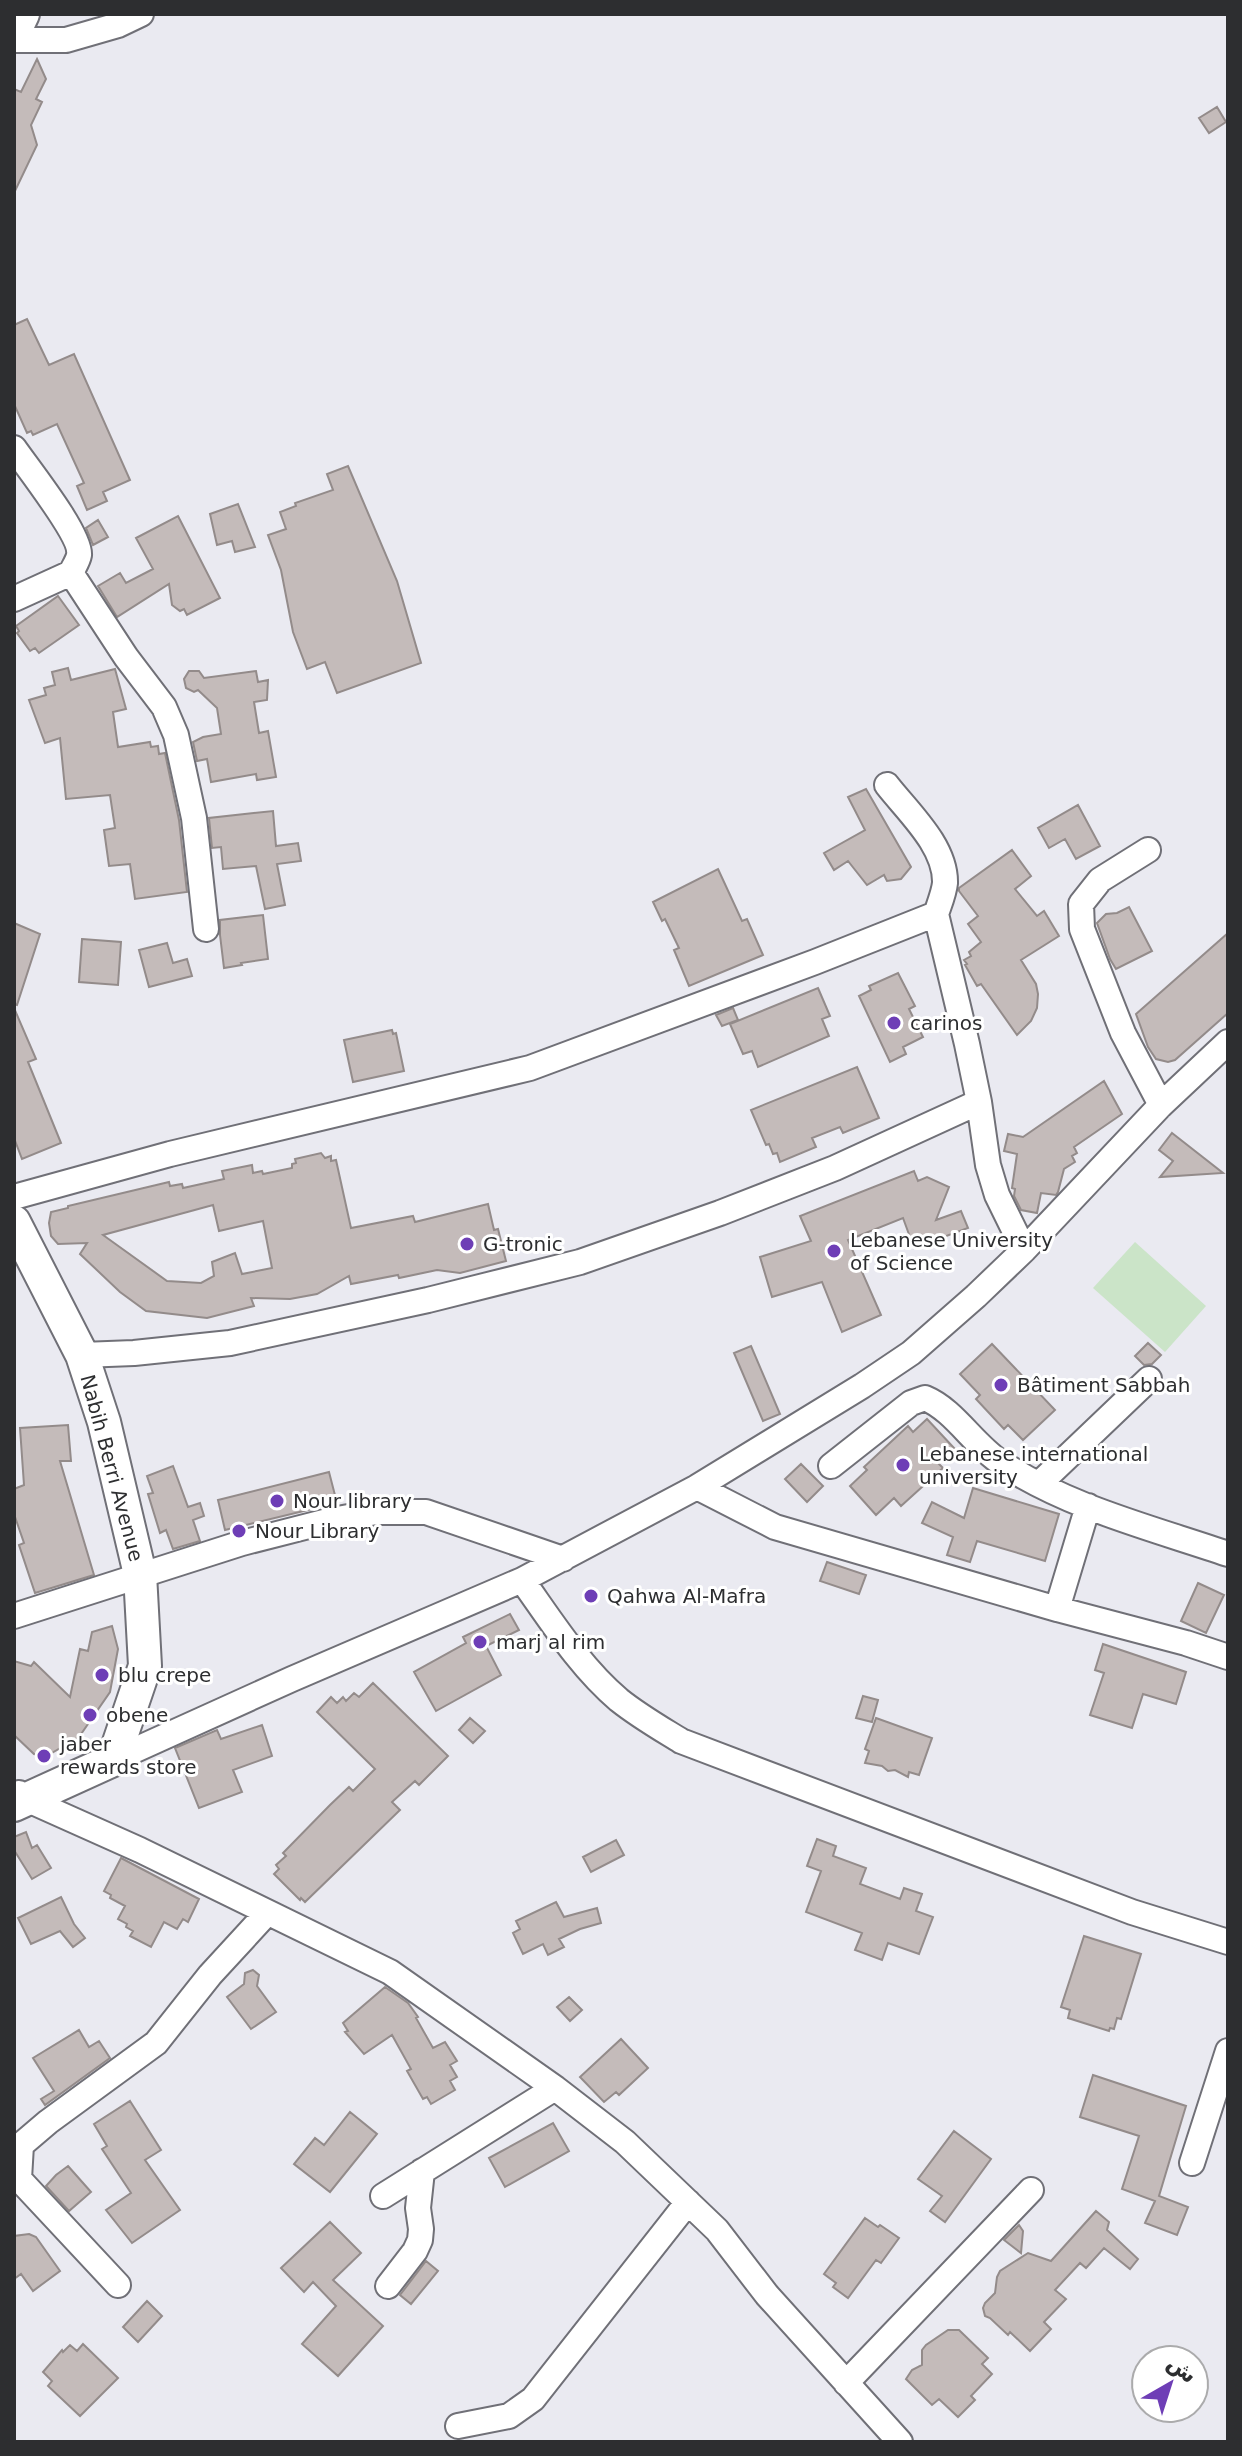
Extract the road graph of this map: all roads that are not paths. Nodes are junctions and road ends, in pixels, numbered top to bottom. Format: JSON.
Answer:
{"nodes":[{"id":1,"x":23,"y":14,"type":"edge"},
{"id":2,"x":141,"y":14,"type":"edge"},
{"id":3,"x":14,"y":33,"type":"edge"},
{"id":4,"x":14,"y":40,"type":"edge"},
{"id":5,"x":14,"y":448,"type":"edge"},
{"id":6,"x":71,"y":573,"type":"junction"},
{"id":7,"x":14,"y":599,"type":"edge"},
{"id":8,"x":887,"y":785,"type":"dead end"},
{"id":9,"x":1148,"y":850,"type":"dead end"},
{"id":10,"x":936,"y":914,"type":"junction"},
{"id":11,"x":206,"y":929,"type":"dead end"},
{"id":12,"x":1228,"y":1042,"type":"edge"},
{"id":13,"x":979,"y":1102,"type":"junction"},
{"id":14,"x":1161,"y":1105,"type":"junction"},
{"id":15,"x":14,"y":1197,"type":"edge"},
{"id":16,"x":14,"y":1222,"type":"edge"},
{"id":17,"x":1024,"y":1250,"type":"junction"},
{"id":18,"x":82,"y":1355,"type":"junction"},
{"id":19,"x":1149,"y":1379,"type":"dead end"},
{"id":20,"x":831,"y":1466,"type":"dead end"},
{"id":21,"x":1039,"y":1484,"type":"junction"},
{"id":22,"x":697,"y":1487,"type":"junction"},
{"id":23,"x":1088,"y":1506,"type":"junction"},
{"id":24,"x":1228,"y":1554,"type":"edge"},
{"id":25,"x":563,"y":1559,"type":"junction"},
{"id":26,"x":140,"y":1574,"type":"junction"},
{"id":27,"x":522,"y":1580,"type":"junction"},
{"id":28,"x":1057,"y":1609,"type":"junction"},
{"id":29,"x":14,"y":1616,"type":"edge"},
{"id":30,"x":1228,"y":1657,"type":"edge"},
{"id":31,"x":113,"y":1760,"type":"junction"},
{"id":32,"x":18,"y":1797,"type":"edge"},
{"id":33,"x":267,"y":1913,"type":"junction"},
{"id":34,"x":1228,"y":1942,"type":"edge"},
{"id":35,"x":1228,"y":2051,"type":"edge"},
{"id":36,"x":555,"y":2088,"type":"junction"},
{"id":37,"x":1192,"y":2163,"type":"dead end"},
{"id":38,"x":422,"y":2171,"type":"junction"},
{"id":39,"x":1031,"y":2190,"type":"dead end"},
{"id":40,"x":383,"y":2196,"type":"dead end"},
{"id":41,"x":688,"y":2202,"type":"junction"},
{"id":42,"x":118,"y":2285,"type":"dead end"},
{"id":43,"x":388,"y":2286,"type":"dead end"},
{"id":44,"x":846,"y":2383,"type":"junction"},
{"id":45,"x":458,"y":2426,"type":"dead end"},
{"id":46,"x":900,"y":2442,"type":"edge"}],
"edges":[{"from":1,"to":3,"type":"main road"},
{"from":2,"to":4,"type":"street"},
{"from":5,"to":6,"type":"street"},
{"from":6,"to":7,"type":"street"},
{"from":6,"to":11,"type":"street"},
{"from":8,"to":10,"type":"street"},
{"from":9,"to":14,"type":"street"},
{"from":10,"to":13,"type":"street"},
{"from":10,"to":15,"type":"street"},
{"from":12,"to":14,"type":"street"},
{"from":13,"to":17,"type":"street"},
{"from":13,"to":18,"type":"street"},
{"from":14,"to":17,"type":"street"},
{"from":16,"to":18,"type":"main road","name":"Nabih Berri Avenue"},
{"from":17,"to":22,"type":"street"},
{"from":18,"to":26,"type":"main road","name":"Nabih Berri Avenue"},
{"from":19,"to":21,"type":"street"},
{"from":20,"to":21,"type":"street"},
{"from":21,"to":23,"type":"street"},
{"from":22,"to":25,"type":"street"},
{"from":22,"to":28,"type":"street"},
{"from":23,"to":24,"type":"street"},
{"from":23,"to":28,"type":"street"},
{"from":25,"to":26,"type":"street"},
{"from":25,"to":27,"type":"street"},
{"from":26,"to":29,"type":"street"},
{"from":26,"to":31,"type":"main road","name":"Nabih Berri Avenue"},
{"from":27,"to":31,"type":"street"},
{"from":27,"to":34,"type":"street"},
{"from":28,"to":30,"type":"street"},
{"from":31,"to":32,"type":"main road"},
{"from":32,"to":33,"type":"street"},
{"from":33,"to":36,"type":"street"},
{"from":33,"to":42,"type":"street"},
{"from":35,"to":37,"type":"street"},
{"from":36,"to":38,"type":"street"},
{"from":36,"to":41,"type":"street"},
{"from":38,"to":40,"type":"street"},
{"from":38,"to":43,"type":"street"},
{"from":39,"to":44,"type":"street"},
{"from":41,"to":44,"type":"street"},
{"from":41,"to":45,"type":"street"},
{"from":44,"to":46,"type":"street"}]}
